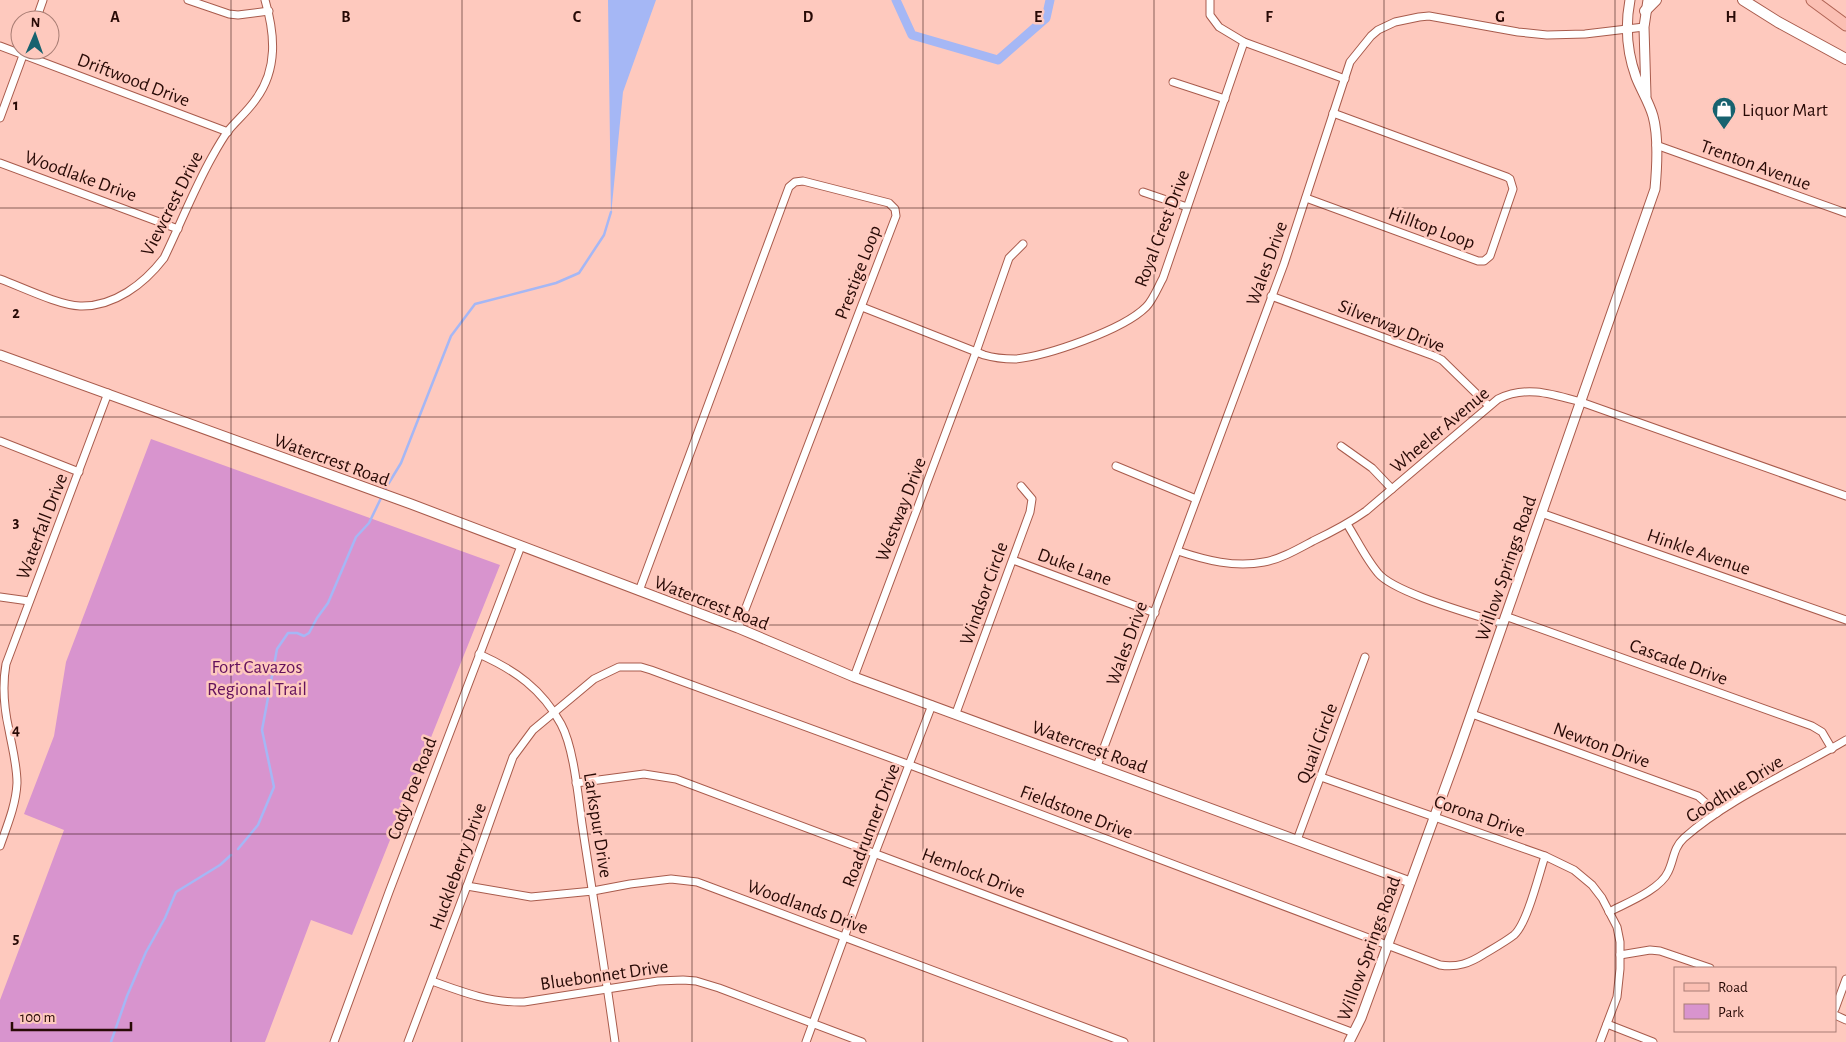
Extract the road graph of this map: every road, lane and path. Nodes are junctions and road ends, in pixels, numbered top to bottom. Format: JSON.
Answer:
{"nodes":[{"id":1,"x":188,"y":0,"type":"edge"},
{"id":2,"x":265,"y":0,"type":"edge"},
{"id":3,"x":1210,"y":0,"type":"edge"},
{"id":4,"x":1630,"y":0,"type":"edge"},
{"id":5,"x":1648,"y":0,"type":"edge"},
{"id":6,"x":1656,"y":0,"type":"edge"},
{"id":7,"x":1744,"y":0,"type":"edge"},
{"id":8,"x":1812,"y":0,"type":"edge"},
{"id":9,"x":269,"y":11,"type":"junction"},
{"id":10,"x":1646,"y":11,"type":"junction"},
{"id":11,"x":1846,"y":24,"type":"edge"},
{"id":12,"x":1644,"y":27,"type":"junction"},
{"id":13,"x":1627,"y":28,"type":"junction"},
{"id":14,"x":1244,"y":42,"type":"junction"},
{"id":15,"x":1846,"y":59,"type":"edge"},
{"id":16,"x":21,"y":60,"type":"edge"},
{"id":17,"x":44,"y":60,"type":"edge"},
{"id":18,"x":1345,"y":79,"type":"junction"},
{"id":19,"x":1173,"y":82,"type":"dead end"},
{"id":20,"x":1647,"y":98,"type":"junction"},
{"id":21,"x":1225,"y":99,"type":"junction"},
{"id":22,"x":1333,"y":113,"type":"junction"},
{"id":23,"x":0,"y":118,"type":"edge"},
{"id":24,"x":228,"y":132,"type":"junction"},
{"id":25,"x":1656,"y":145,"type":"junction"},
{"id":26,"x":0,"y":162,"type":"edge"},
{"id":27,"x":1143,"y":192,"type":"dead end"},
{"id":28,"x":1306,"y":198,"type":"junction"},
{"id":29,"x":1187,"y":207,"type":"junction"},
{"id":30,"x":1846,"y":213,"type":"edge"},
{"id":31,"x":178,"y":229,"type":"junction"},
{"id":32,"x":1023,"y":244,"type":"dead end"},
{"id":33,"x":0,"y":279,"type":"edge"},
{"id":34,"x":1272,"y":296,"type":"junction"},
{"id":35,"x":862,"y":307,"type":"junction"},
{"id":36,"x":976,"y":352,"type":"junction"},
{"id":37,"x":0,"y":354,"type":"edge"},
{"id":38,"x":108,"y":393,"type":"junction"},
{"id":39,"x":1581,"y":402,"type":"junction"},
{"id":40,"x":1488,"y":405,"type":"junction"},
{"id":41,"x":0,"y":441,"type":"edge"},
{"id":42,"x":1341,"y":446,"type":"dead end"},
{"id":43,"x":1116,"y":466,"type":"dead end"},
{"id":44,"x":79,"y":472,"type":"junction"},
{"id":45,"x":1021,"y":486,"type":"dead end"},
{"id":46,"x":1392,"y":489,"type":"junction"},
{"id":47,"x":1846,"y":496,"type":"edge"},
{"id":48,"x":1196,"y":499,"type":"junction"},
{"id":49,"x":1541,"y":513,"type":"junction"},
{"id":50,"x":1347,"y":524,"type":"junction"},
{"id":51,"x":521,"y":546,"type":"junction"},
{"id":52,"x":1178,"y":551,"type":"junction"},
{"id":53,"x":1013,"y":560,"type":"junction"},
{"id":54,"x":639,"y":591,"type":"junction"},
{"id":55,"x":0,"y":597,"type":"edge"},
{"id":56,"x":30,"y":601,"type":"junction"},
{"id":57,"x":1155,"y":613,"type":"junction"},
{"id":58,"x":1504,"y":620,"type":"junction"},
{"id":59,"x":1846,"y":620,"type":"edge"},
{"id":60,"x":738,"y":628,"type":"junction"},
{"id":61,"x":479,"y":654,"type":"junction"},
{"id":62,"x":1365,"y":657,"type":"dead end"},
{"id":63,"x":854,"y":676,"type":"junction"},
{"id":64,"x":932,"y":705,"type":"junction"},
{"id":65,"x":554,"y":712,"type":"junction"},
{"id":66,"x":956,"y":713,"type":"junction"},
{"id":67,"x":1472,"y":714,"type":"junction"},
{"id":68,"x":0,"y":727,"type":"edge"},
{"id":69,"x":8,"y":729,"type":"junction"},
{"id":70,"x":1846,"y":740,"type":"edge"},
{"id":71,"x":1832,"y":749,"type":"junction"},
{"id":72,"x":910,"y":765,"type":"junction"},
{"id":73,"x":1098,"y":766,"type":"junction"},
{"id":74,"x":1320,"y":777,"type":"junction"},
{"id":75,"x":576,"y":783,"type":"junction"},
{"id":76,"x":1717,"y":813,"type":"junction"},
{"id":77,"x":1434,"y":816,"type":"junction"},
{"id":78,"x":1297,"y":840,"type":"junction"},
{"id":79,"x":0,"y":846,"type":"edge"},
{"id":80,"x":875,"y":853,"type":"junction"},
{"id":81,"x":1545,"y":856,"type":"junction"},
{"id":82,"x":1410,"y":882,"type":"junction"},
{"id":83,"x":467,"y":886,"type":"junction"},
{"id":84,"x":593,"y":891,"type":"junction"},
{"id":85,"x":1609,"y":912,"type":"junction"},
{"id":86,"x":846,"y":937,"type":"junction"},
{"id":87,"x":1386,"y":946,"type":"junction"},
{"id":88,"x":1620,"y":955,"type":"junction"},
{"id":89,"x":1707,"y":967,"type":"edge"},
{"id":90,"x":1846,"y":979,"type":"edge"},
{"id":91,"x":432,"y":981,"type":"junction"},
{"id":92,"x":607,"y":988,"type":"junction"},
{"id":93,"x":1836,"y":1006,"type":"edge"},
{"id":94,"x":813,"y":1024,"type":"junction"},
{"id":95,"x":1607,"y":1024,"type":"junction"},
{"id":96,"x":1354,"y":1033,"type":"junction"},
{"id":97,"x":334,"y":1042,"type":"edge"},
{"id":98,"x":408,"y":1042,"type":"edge"},
{"id":99,"x":615,"y":1042,"type":"edge"},
{"id":100,"x":806,"y":1042,"type":"edge"},
{"id":101,"x":862,"y":1042,"type":"edge"},
{"id":102,"x":1124,"y":1042,"type":"edge"},
{"id":103,"x":1350,"y":1042,"type":"edge"},
{"id":104,"x":1600,"y":1042,"type":"edge"},
{"id":105,"x":1653,"y":1042,"type":"edge"}],
"edges":[{"from":1,"to":9,"type":"street"},
{"from":2,"to":9,"type":"street","name":"Viewcrest Drive"},
{"from":3,"to":14,"type":"street"},
{"from":4,"to":13,"type":"street","name":"Willow Springs Road"},
{"from":5,"to":10,"type":"street","name":"Willow Springs Road"},
{"from":6,"to":10,"type":"main road"},
{"from":7,"to":15,"type":"main road"},
{"from":8,"to":11,"type":"main road"},
{"from":9,"to":24,"type":"street","name":"Viewcrest Drive"},
{"from":10,"to":12,"type":"street","name":"Willow Springs Road"},
{"from":12,"to":13,"type":"street","name":"Wales Drive"},
{"from":12,"to":20,"type":"street","name":"Willow Springs Road"},
{"from":13,"to":18,"type":"street","name":"Wales Drive"},
{"from":13,"to":20,"type":"street","name":"Willow Springs Road"},
{"from":14,"to":18,"type":"street"},
{"from":14,"to":21,"type":"street","name":"Royal Crest Drive"},
{"from":16,"to":23,"type":"street"},
{"from":17,"to":24,"type":"street","name":"Driftwood Drive"},
{"from":18,"to":22,"type":"street","name":"Wales Drive"},
{"from":19,"to":21,"type":"street"},
{"from":20,"to":25,"type":"street","name":"Willow Springs Road"},
{"from":21,"to":29,"type":"street","name":"Royal Crest Drive"},
{"from":22,"to":28,"type":"street","name":"Wales Drive"},
{"from":22,"to":28,"type":"street","name":"Hilltop Loop"},
{"from":24,"to":31,"type":"street","name":"Viewcrest Drive"},
{"from":25,"to":30,"type":"street","name":"Trenton Avenue"},
{"from":25,"to":39,"type":"street","name":"Willow Springs Road"},
{"from":26,"to":31,"type":"street","name":"Woodlake Drive"},
{"from":27,"to":29,"type":"street"},
{"from":28,"to":34,"type":"street","name":"Wales Drive"},
{"from":29,"to":36,"type":"street","name":"Royal Crest Drive"},
{"from":31,"to":33,"type":"street","name":"Viewcrest Drive"},
{"from":32,"to":36,"type":"street","name":"Westway Drive"},
{"from":34,"to":40,"type":"street","name":"Silverway Drive"},
{"from":34,"to":48,"type":"street","name":"Wales Drive"},
{"from":35,"to":36,"type":"street","name":"Royal Crest Drive"},
{"from":35,"to":54,"type":"street","name":"Prestige Loop"},
{"from":35,"to":60,"type":"street","name":"Prestige Loop"},
{"from":36,"to":63,"type":"street","name":"Westway Drive"},
{"from":37,"to":38,"type":"street","name":"Watercrest Road"},
{"from":38,"to":44,"type":"street","name":"Waterfall Drive"},
{"from":38,"to":51,"type":"street","name":"Watercrest Road"},
{"from":39,"to":40,"type":"street","name":"Wheeler Avenue"},
{"from":39,"to":47,"type":"street","name":"Wheeler Avenue"},
{"from":39,"to":49,"type":"street","name":"Willow Springs Road"},
{"from":40,"to":46,"type":"street","name":"Wheeler Avenue"},
{"from":41,"to":44,"type":"street"},
{"from":42,"to":46,"type":"street"},
{"from":43,"to":48,"type":"street"},
{"from":44,"to":56,"type":"street","name":"Waterfall Drive"},
{"from":45,"to":53,"type":"street","name":"Windsor Circle"},
{"from":46,"to":50,"type":"street","name":"Wheeler Avenue"},
{"from":48,"to":52,"type":"street","name":"Wales Drive"},
{"from":49,"to":58,"type":"street","name":"Willow Springs Road"},
{"from":49,"to":59,"type":"street","name":"Hinkle Avenue"},
{"from":50,"to":52,"type":"street","name":"Wheeler Avenue"},
{"from":50,"to":58,"type":"street","name":"Cascade Drive"},
{"from":51,"to":54,"type":"street","name":"Watercrest Road"},
{"from":51,"to":61,"type":"street","name":"Cody Poe Road"},
{"from":52,"to":57,"type":"street","name":"Wales Drive"},
{"from":53,"to":57,"type":"street","name":"Duke Lane"},
{"from":53,"to":66,"type":"street","name":"Windsor Circle"},
{"from":54,"to":60,"type":"street","name":"Watercrest Road"},
{"from":55,"to":56,"type":"street"},
{"from":56,"to":69,"type":"street","name":"Waterfall Drive"},
{"from":57,"to":73,"type":"street","name":"Wales Drive"},
{"from":58,"to":67,"type":"street","name":"Willow Springs Road"},
{"from":58,"to":71,"type":"street","name":"Cascade Drive"},
{"from":60,"to":63,"type":"street","name":"Watercrest Road"},
{"from":61,"to":65,"type":"street","name":"Larkspur Drive"},
{"from":61,"to":97,"type":"street","name":"Cody Poe Road"},
{"from":62,"to":74,"type":"street","name":"Quail Circle"},
{"from":63,"to":64,"type":"street","name":"Watercrest Road"},
{"from":64,"to":66,"type":"street","name":"Watercrest Road"},
{"from":64,"to":72,"type":"street","name":"Roadrunner Drive"},
{"from":65,"to":72,"type":"street","name":"Fieldstone Drive"},
{"from":65,"to":75,"type":"street","name":"Larkspur Drive"},
{"from":65,"to":83,"type":"street","name":"Huckleberry Drive"},
{"from":66,"to":73,"type":"street","name":"Watercrest Road"},
{"from":67,"to":76,"type":"street","name":"Newton Drive"},
{"from":67,"to":77,"type":"street","name":"Willow Springs Road"},
{"from":68,"to":69,"type":"street"},
{"from":69,"to":79,"type":"street","name":"Waterfall Drive"},
{"from":70,"to":71,"type":"street","name":"Goodhue Drive"},
{"from":71,"to":76,"type":"street","name":"Goodhue Drive"},
{"from":72,"to":80,"type":"street","name":"Roadrunner Drive"},
{"from":72,"to":87,"type":"street","name":"Fieldstone Drive"},
{"from":73,"to":78,"type":"street","name":"Watercrest Road"},
{"from":74,"to":77,"type":"street","name":"Corona Drive"},
{"from":74,"to":78,"type":"street","name":"Quail Circle"},
{"from":75,"to":80,"type":"street","name":"Hemlock Drive"},
{"from":75,"to":84,"type":"street","name":"Larkspur Drive"},
{"from":76,"to":85,"type":"street","name":"Goodhue Drive"},
{"from":77,"to":81,"type":"street","name":"Corona Drive"},
{"from":77,"to":82,"type":"street","name":"Willow Springs Road"},
{"from":78,"to":82,"type":"street","name":"Watercrest Road"},
{"from":80,"to":86,"type":"street","name":"Roadrunner Drive"},
{"from":80,"to":96,"type":"street","name":"Hemlock Drive"},
{"from":81,"to":85,"type":"street","name":"Corona Drive"},
{"from":81,"to":87,"type":"street","name":"Fieldstone Drive"},
{"from":82,"to":87,"type":"street","name":"Willow Springs Road"},
{"from":83,"to":84,"type":"street","name":"Woodlands Drive"},
{"from":83,"to":91,"type":"street","name":"Huckleberry Drive"},
{"from":84,"to":86,"type":"street","name":"Woodlands Drive"},
{"from":84,"to":92,"type":"street","name":"Larkspur Drive"},
{"from":85,"to":88,"type":"street","name":"Corona Drive"},
{"from":86,"to":94,"type":"street","name":"Roadrunner Drive"},
{"from":86,"to":102,"type":"street","name":"Woodlands Drive"},
{"from":87,"to":96,"type":"street","name":"Willow Springs Road"},
{"from":88,"to":89,"type":"street"},
{"from":88,"to":95,"type":"street","name":"Corona Drive"},
{"from":90,"to":93,"type":"street"},
{"from":91,"to":92,"type":"street","name":"Bluebonnet Drive"},
{"from":91,"to":98,"type":"street","name":"Huckleberry Drive"},
{"from":92,"to":94,"type":"street","name":"Bluebonnet Drive"},
{"from":92,"to":99,"type":"street","name":"Larkspur Drive"},
{"from":94,"to":100,"type":"street","name":"Roadrunner Drive"},
{"from":94,"to":101,"type":"street","name":"Bluebonnet Drive"},
{"from":95,"to":104,"type":"street","name":"Corona Drive"},
{"from":95,"to":105,"type":"street"},
{"from":96,"to":103,"type":"street","name":"Willow Springs Road"}]}
